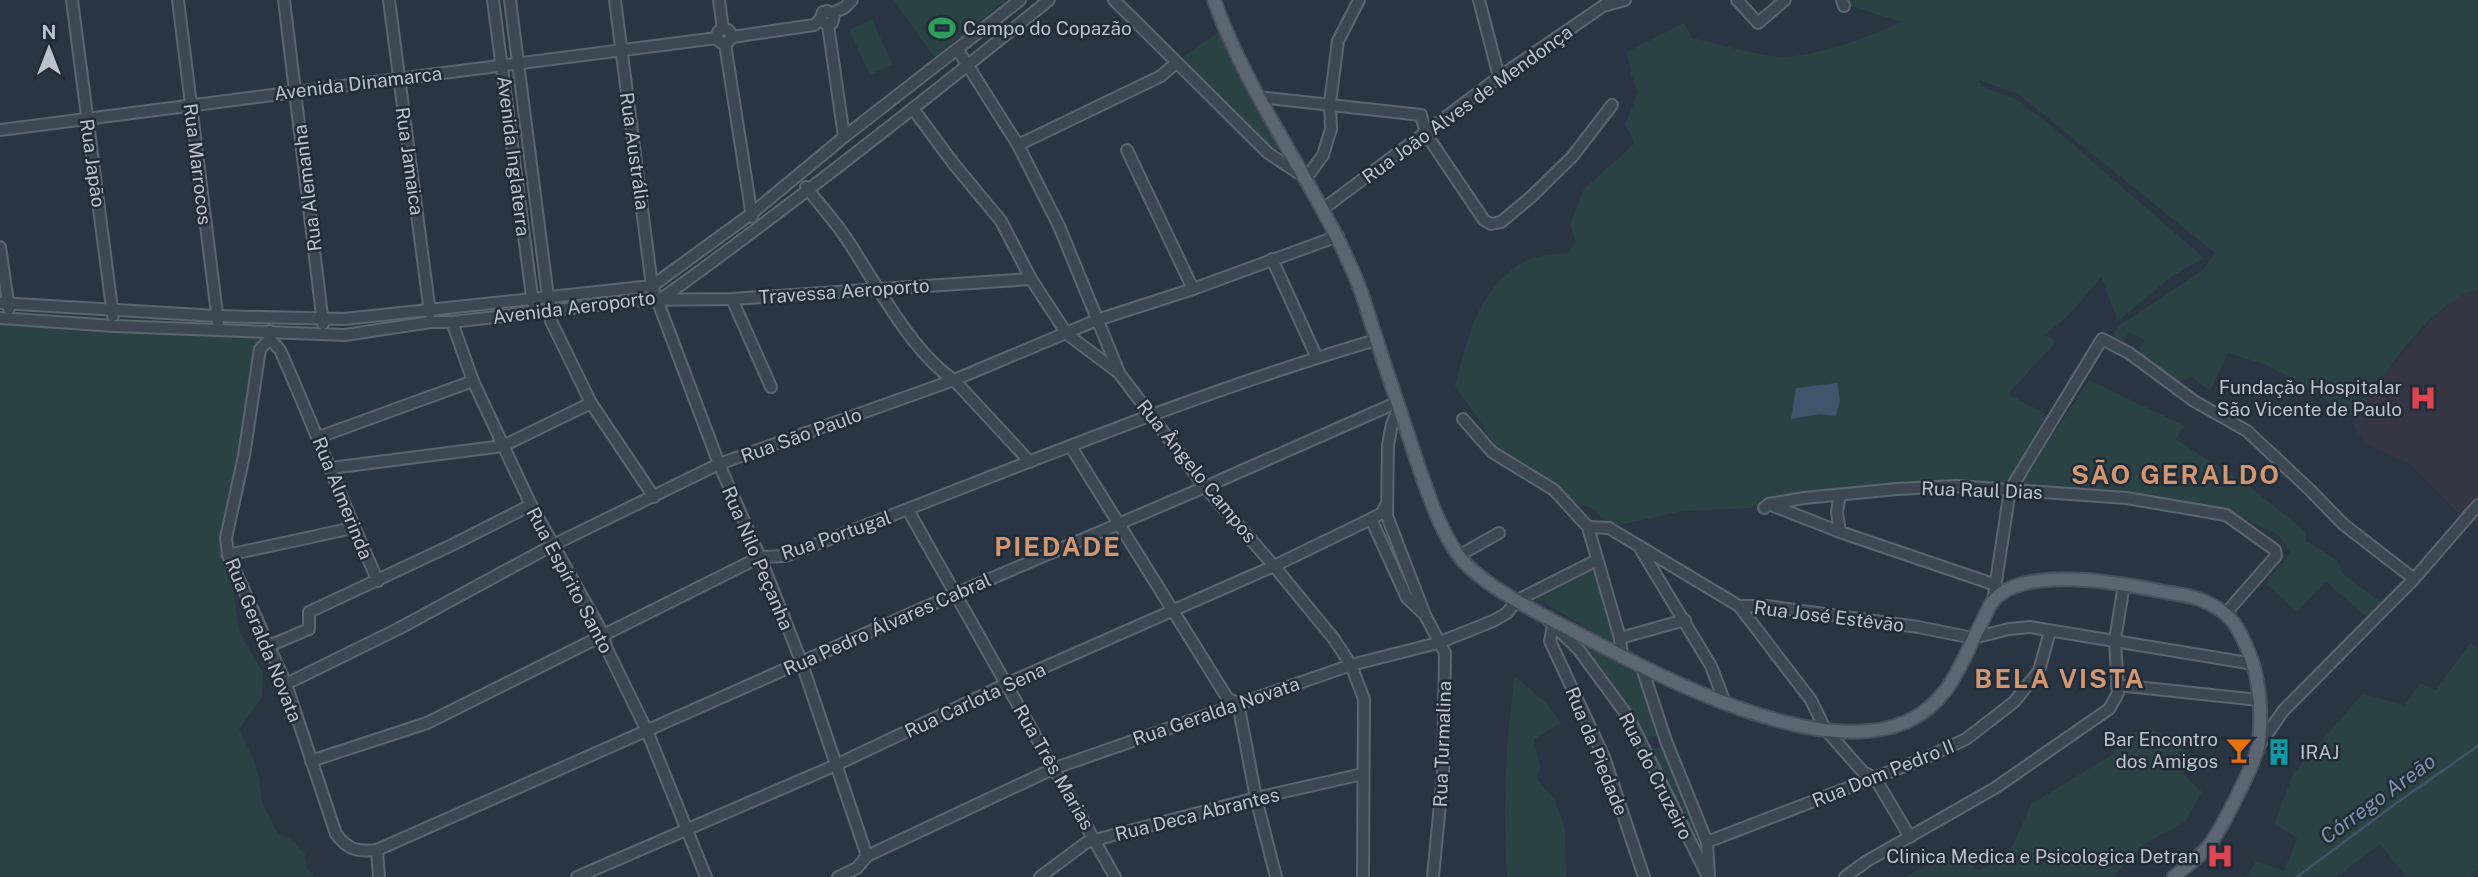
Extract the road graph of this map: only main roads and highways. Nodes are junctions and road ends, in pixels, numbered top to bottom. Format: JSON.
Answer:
{"nodes":[{"id":1,"x":1214,"y":0,"type":"edge"},
{"id":2,"x":2174,"y":877,"type":"edge"}],
"edges":[{"from":1,"to":2,"type":"main road"}]}
